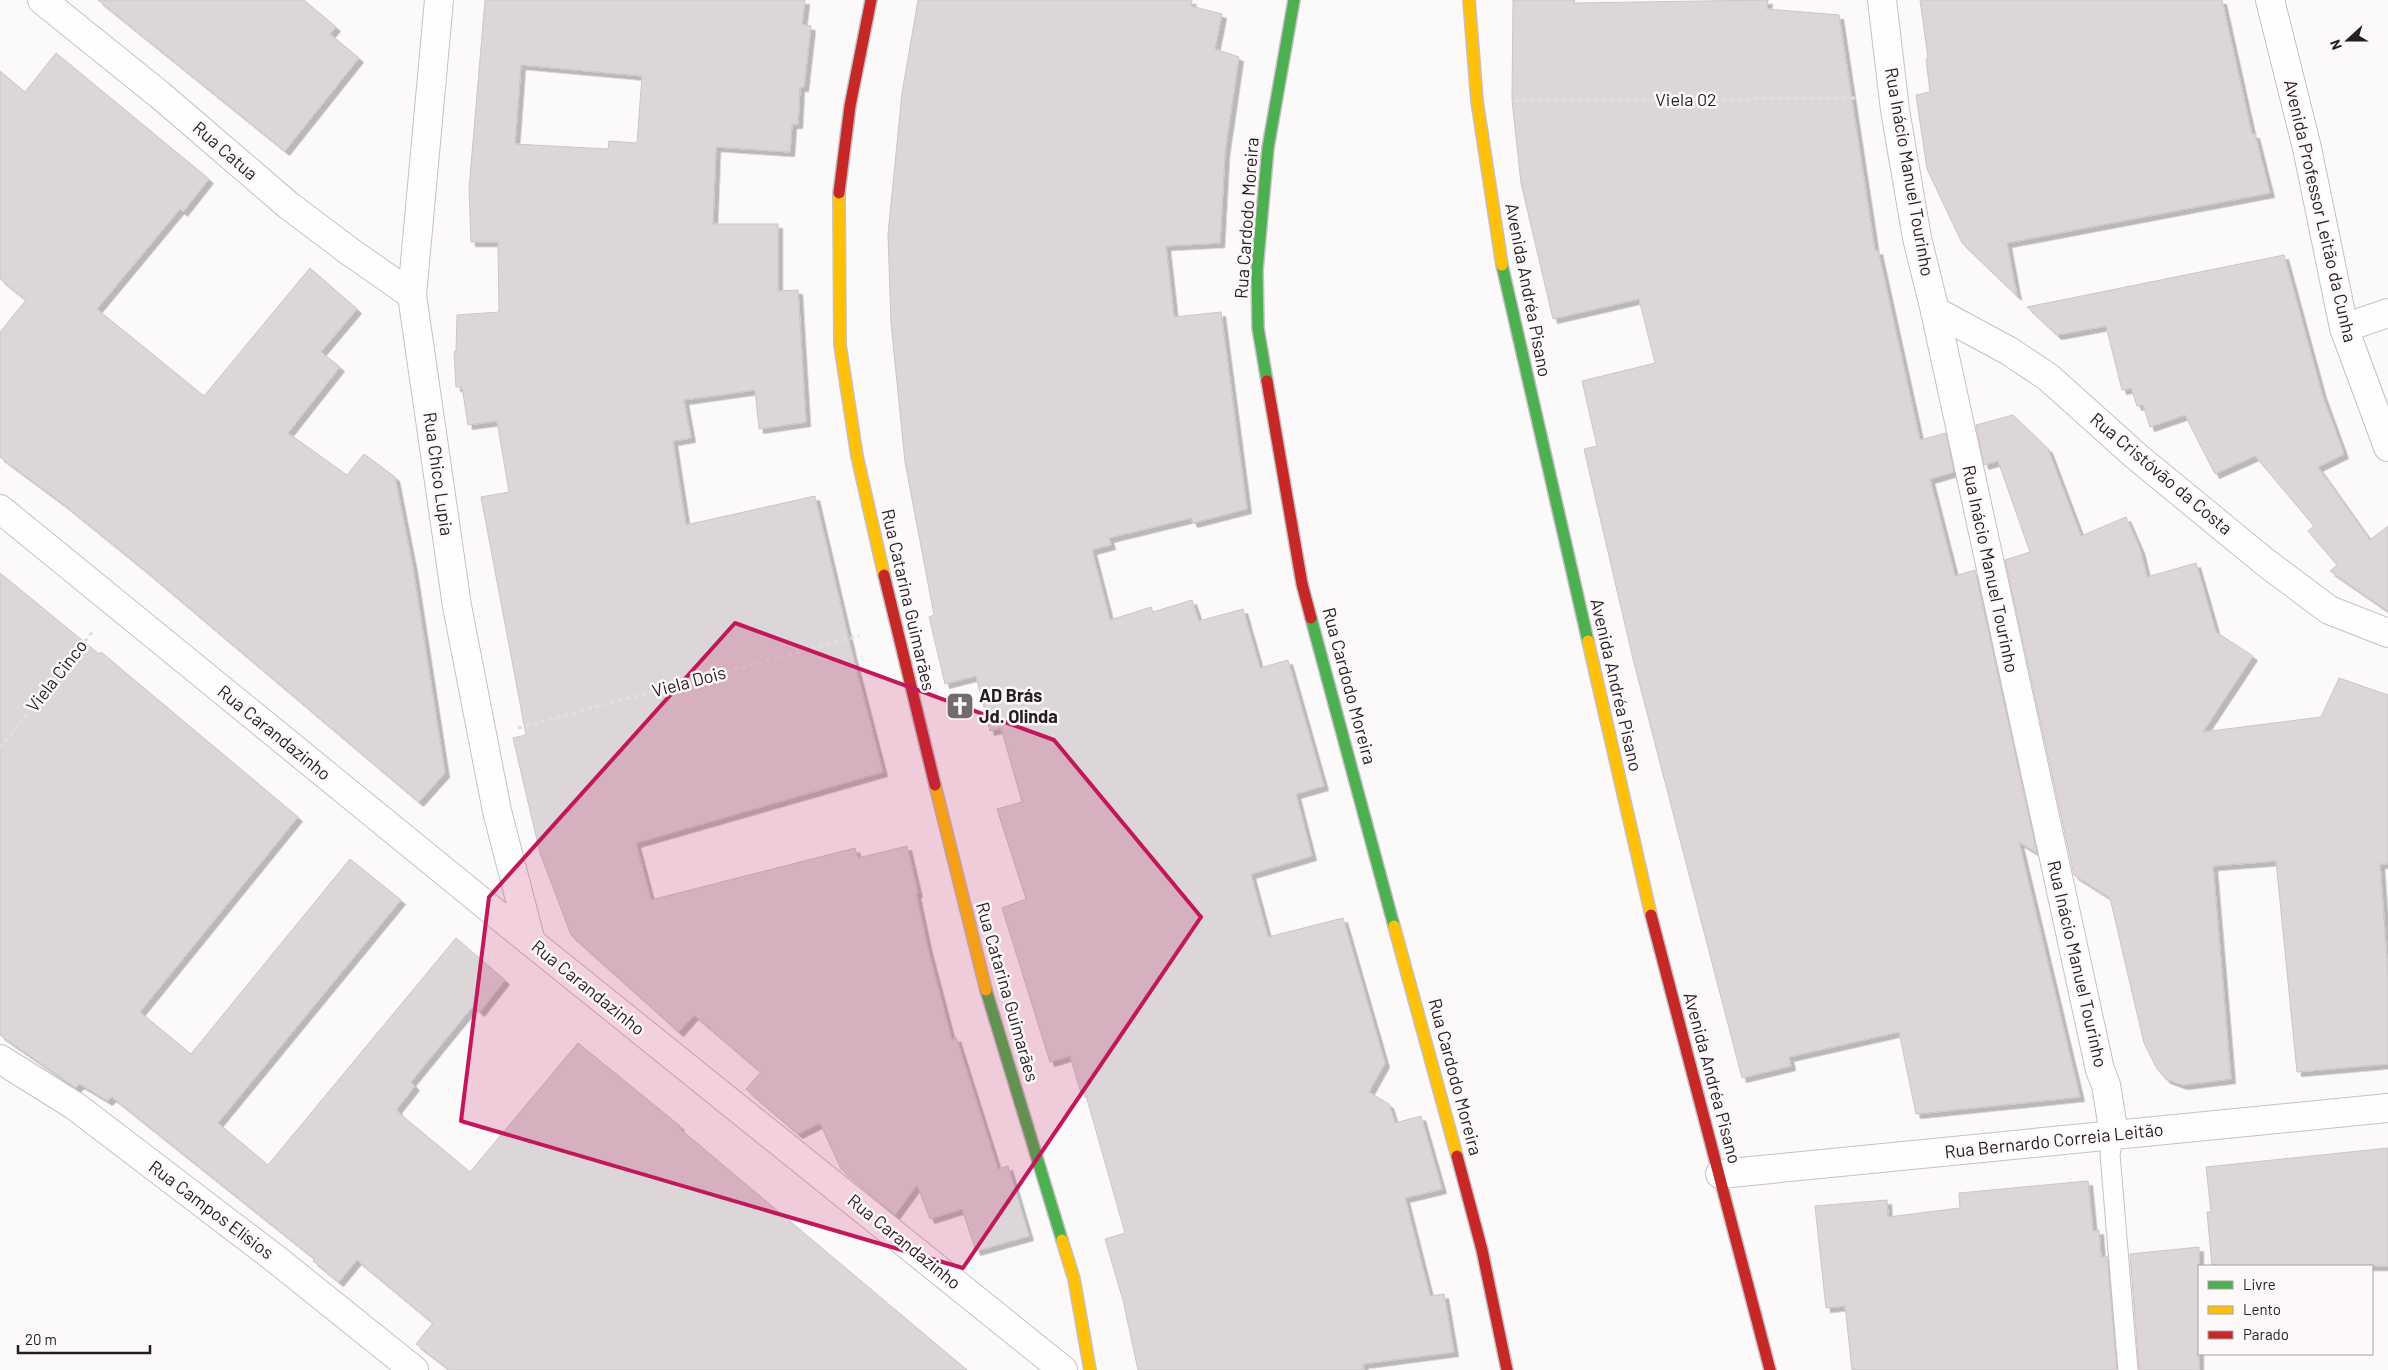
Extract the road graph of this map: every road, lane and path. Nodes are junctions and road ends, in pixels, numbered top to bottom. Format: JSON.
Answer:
{"nodes":[{"id":1,"x":42,"y":0,"type":"edge"},
{"id":2,"x":439,"y":0,"type":"edge"},
{"id":3,"x":871,"y":0,"type":"edge"},
{"id":4,"x":1294,"y":0,"type":"edge"},
{"id":5,"x":1469,"y":0,"type":"edge"},
{"id":6,"x":1882,"y":0,"type":"edge"},
{"id":7,"x":2270,"y":0,"type":"edge"},
{"id":8,"x":1895,"y":98,"type":"junction"},
{"id":9,"x":1477,"y":101,"type":"junction"},
{"id":10,"x":412,"y":295,"type":"junction"},
{"id":11,"x":1935,"y":312,"type":"junction"},
{"id":12,"x":2388,"y":313,"type":"edge"},
{"id":13,"x":2344,"y":328,"type":"junction"},
{"id":14,"x":2388,"y":446,"type":"edge"},
{"id":15,"x":0,"y":509,"type":"edge"},
{"id":16,"x":115,"y":604,"type":"junction"},
{"id":17,"x":896,"y":626,"type":"junction"},
{"id":18,"x":2388,"y":633,"type":"edge"},
{"id":19,"x":483,"y":738,"type":"junction"},
{"id":20,"x":0,"y":748,"type":"edge"},
{"id":21,"x":531,"y":942,"type":"junction"},
{"id":22,"x":0,"y":1059,"type":"edge"},
{"id":23,"x":2388,"y":1108,"type":"edge"},
{"id":24,"x":2114,"y":1134,"type":"junction"},
{"id":25,"x":1720,"y":1174,"type":"junction"},
{"id":26,"x":414,"y":1370,"type":"edge"},
{"id":27,"x":1063,"y":1370,"type":"edge"},
{"id":28,"x":1090,"y":1370,"type":"edge"},
{"id":29,"x":1508,"y":1370,"type":"edge"},
{"id":30,"x":1770,"y":1370,"type":"edge"},
{"id":31,"x":2128,"y":1370,"type":"edge"}],
"edges":[{"from":1,"to":10,"type":"street","name":"Rua Catua"},
{"from":2,"to":10,"type":"street","name":"Rua Chico Lupia"},
{"from":3,"to":17,"type":"street","name":"Rua Catarina Guimarães"},
{"from":4,"to":29,"type":"street","name":"Rua Cardodo Moreira"},
{"from":5,"to":9,"type":"street","name":"Avenida Andréa Pisano"},
{"from":6,"to":8,"type":"street","name":"Rua Inácio Manuel Tourinho"},
{"from":7,"to":13,"type":"street","name":"Avenida Professor Leitão da Cunha"},
{"from":8,"to":9,"type":"path","name":"Viela 02"},
{"from":8,"to":11,"type":"street","name":"Rua Inácio Manuel Tourinho"},
{"from":9,"to":25,"type":"street","name":"Avenida Andréa Pisano"},
{"from":10,"to":19,"type":"street","name":"Rua Chico Lupia"},
{"from":11,"to":18,"type":"street","name":"Rua Cristóvão da Costa"},
{"from":11,"to":24,"type":"street","name":"Rua Inácio Manuel Tourinho"},
{"from":12,"to":13,"type":"street"},
{"from":13,"to":14,"type":"street","name":"Avenida Professor Leitão da Cunha"},
{"from":15,"to":16,"type":"street","name":"Rua Carandazinho"},
{"from":16,"to":20,"type":"path","name":"Viela Cinco"},
{"from":16,"to":21,"type":"street","name":"Rua Carandazinho"},
{"from":17,"to":19,"type":"path","name":"Viela Dois"},
{"from":17,"to":28,"type":"street","name":"Rua Catarina Guimarães"},
{"from":19,"to":21,"type":"street","name":"Rua Chico Lupia"},
{"from":21,"to":27,"type":"street","name":"Rua Carandazinho"},
{"from":22,"to":26,"type":"street","name":"Rua Campos Elísios"},
{"from":23,"to":24,"type":"street","name":"Rua Bernardo Correia Leitão"},
{"from":24,"to":25,"type":"street","name":"Rua Bernardo Correia Leitão"},
{"from":24,"to":31,"type":"lane"},
{"from":25,"to":30,"type":"street","name":"Avenida Andréa Pisano"}]}
